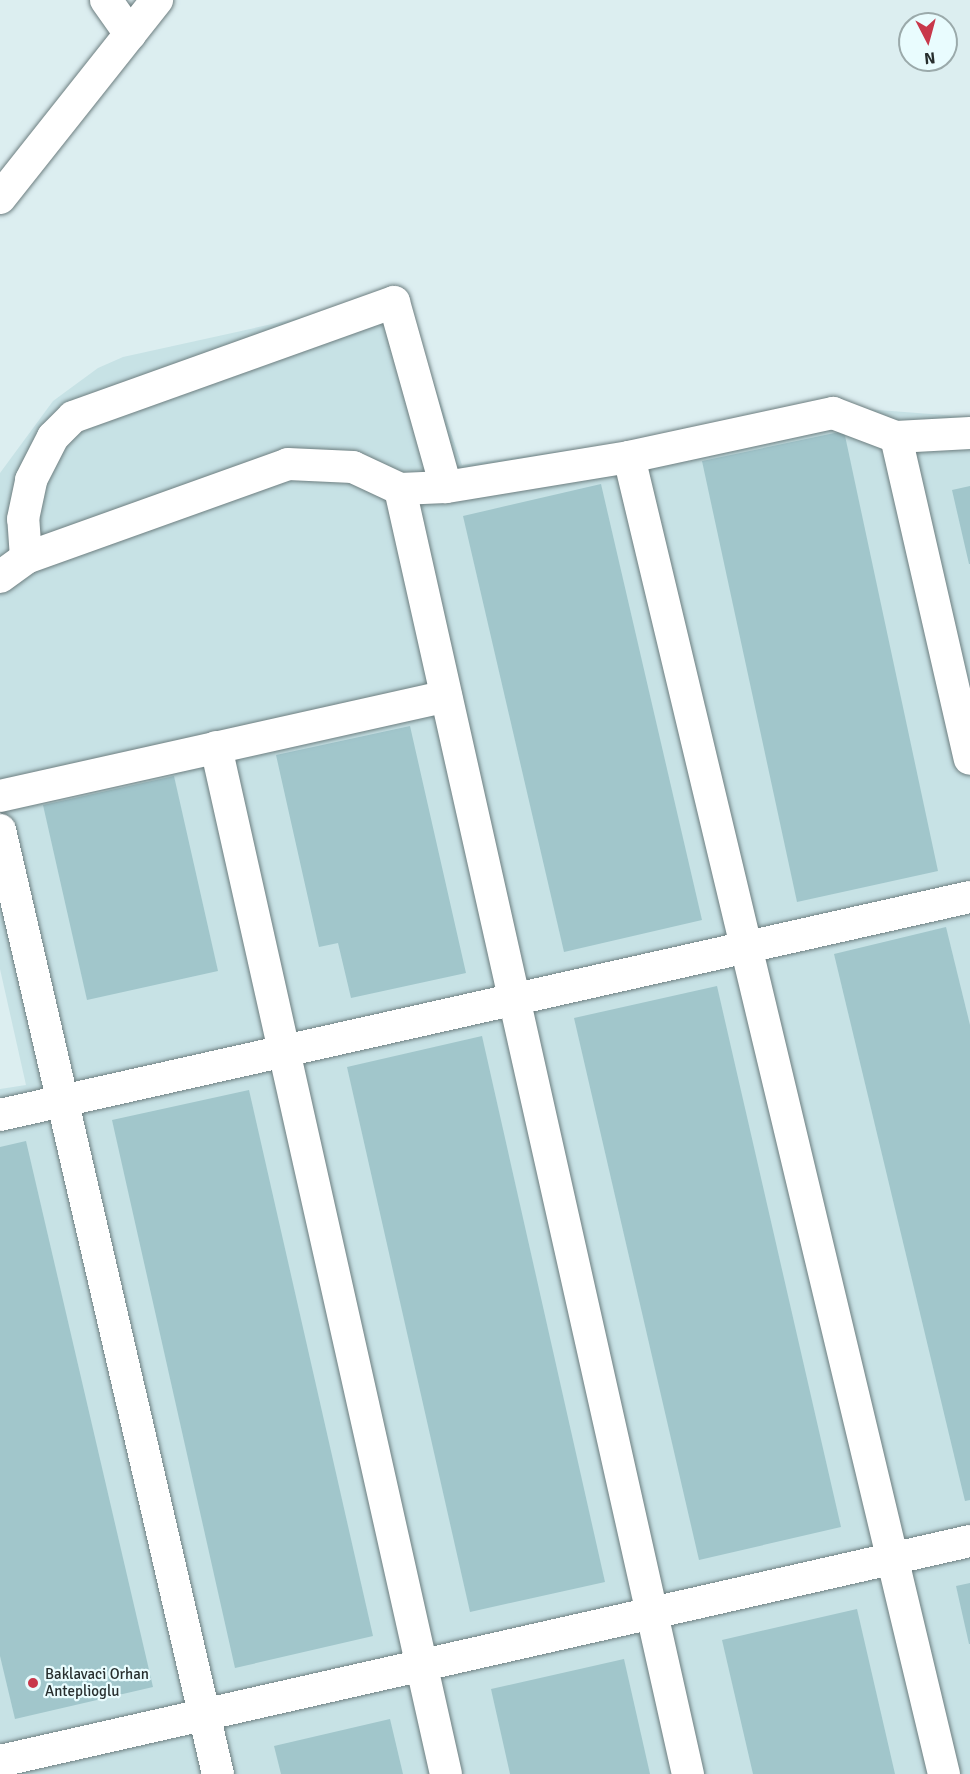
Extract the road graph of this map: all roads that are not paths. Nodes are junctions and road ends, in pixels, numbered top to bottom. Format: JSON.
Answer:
{"nodes":[{"id":1,"x":106,"y":0,"type":"edge"},
{"id":2,"x":157,"y":0,"type":"edge"},
{"id":3,"x":130,"y":34,"type":"junction"},
{"id":4,"x":0,"y":198,"type":"edge"},
{"id":5,"x":970,"y":433,"type":"edge"},
{"id":6,"x":896,"y":437,"type":"junction"},
{"id":7,"x":629,"y":457,"type":"junction"},
{"id":8,"x":446,"y":487,"type":"junction"},
{"id":9,"x":400,"y":489,"type":"junction"},
{"id":10,"x":26,"y":558,"type":"junction"},
{"id":11,"x":0,"y":577,"type":"edge"},
{"id":12,"x":446,"y":696,"type":"junction"},
{"id":13,"x":216,"y":747,"type":"junction"},
{"id":14,"x":970,"y":759,"type":"edge"},
{"id":15,"x":0,"y":796,"type":"edge"},
{"id":16,"x":0,"y":830,"type":"edge"},
{"id":17,"x":6,"y":881,"type":"edge"},
{"id":18,"x":970,"y":897,"type":"edge"},
{"id":19,"x":746,"y":947,"type":"junction"},
{"id":20,"x":514,"y":999,"type":"junction"},
{"id":21,"x":284,"y":1051,"type":"junction"},
{"id":22,"x":63,"y":1101,"type":"junction"},
{"id":23,"x":0,"y":1115,"type":"edge"},
{"id":24,"x":970,"y":1541,"type":"edge"},
{"id":25,"x":892,"y":1559,"type":"junction"},
{"id":26,"x":652,"y":1613,"type":"junction"},
{"id":27,"x":422,"y":1666,"type":"junction"},
{"id":28,"x":204,"y":1715,"type":"junction"},
{"id":29,"x":0,"y":1761,"type":"edge"},
{"id":30,"x":218,"y":1774,"type":"edge"},
{"id":31,"x":446,"y":1774,"type":"edge"},
{"id":32,"x":688,"y":1774,"type":"edge"},
{"id":33,"x":944,"y":1774,"type":"edge"}],
"edges":[{"from":1,"to":3,"type":"street"},
{"from":2,"to":3,"type":"street"},
{"from":3,"to":4,"type":"street"},
{"from":5,"to":6,"type":"street"},
{"from":6,"to":7,"type":"street"},
{"from":6,"to":14,"type":"street"},
{"from":7,"to":8,"type":"street"},
{"from":7,"to":19,"type":"street"},
{"from":8,"to":9,"type":"street"},
{"from":8,"to":10,"type":"street"},
{"from":9,"to":10,"type":"street"},
{"from":9,"to":12,"type":"street"},
{"from":10,"to":11,"type":"street"},
{"from":12,"to":13,"type":"street"},
{"from":12,"to":20,"type":"street"},
{"from":13,"to":15,"type":"street"},
{"from":13,"to":21,"type":"street"},
{"from":16,"to":17,"type":"street"},
{"from":17,"to":22,"type":"street"},
{"from":18,"to":19,"type":"street"},
{"from":19,"to":20,"type":"street"},
{"from":19,"to":25,"type":"street"},
{"from":20,"to":21,"type":"street"},
{"from":20,"to":26,"type":"street"},
{"from":21,"to":22,"type":"street"},
{"from":21,"to":27,"type":"street"},
{"from":22,"to":23,"type":"street"},
{"from":22,"to":28,"type":"street"},
{"from":24,"to":25,"type":"street"},
{"from":25,"to":26,"type":"street"},
{"from":25,"to":33,"type":"street"},
{"from":26,"to":27,"type":"street"},
{"from":26,"to":32,"type":"street"},
{"from":27,"to":28,"type":"street"},
{"from":27,"to":31,"type":"street"},
{"from":28,"to":29,"type":"street"},
{"from":28,"to":30,"type":"street"}]}
